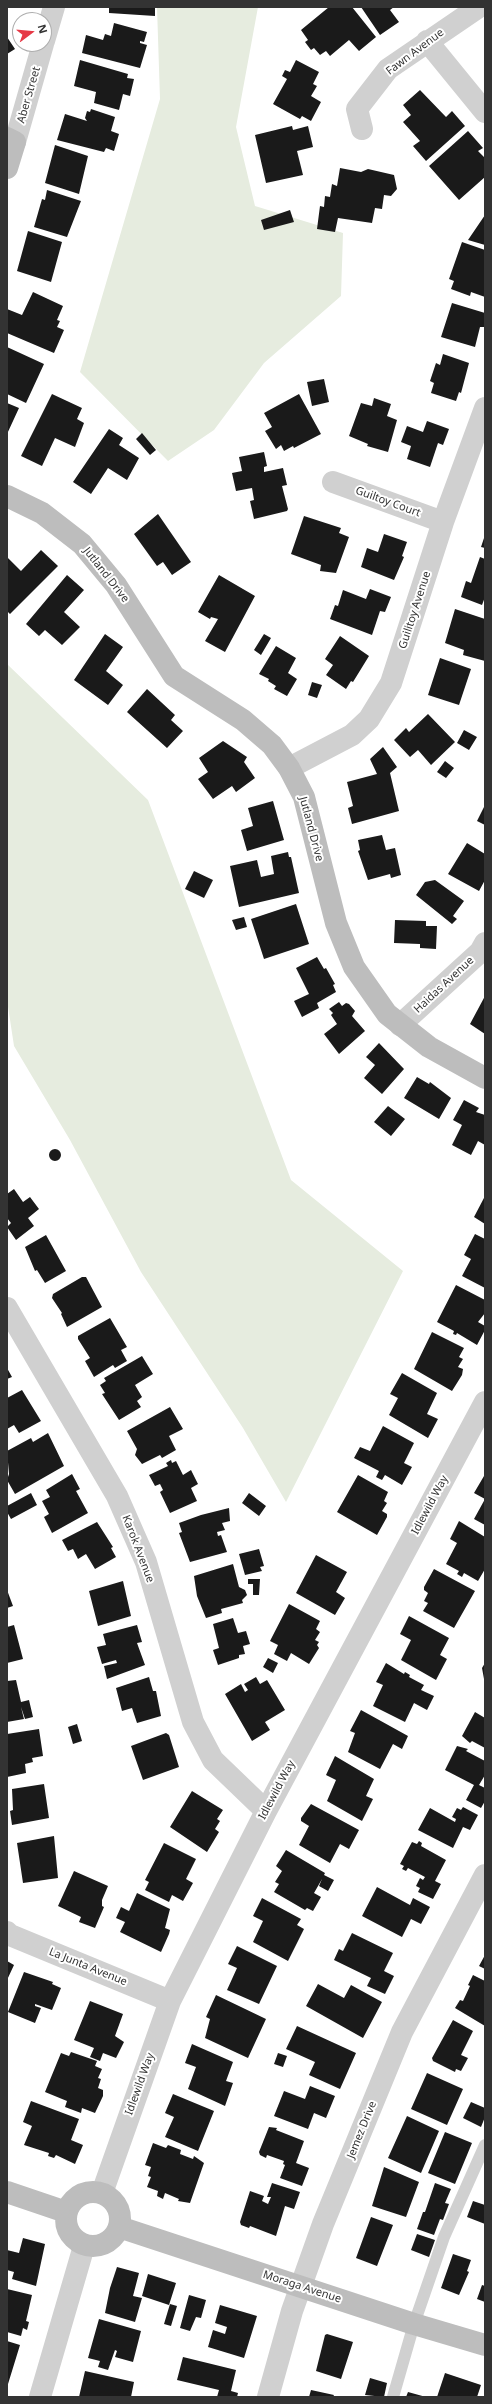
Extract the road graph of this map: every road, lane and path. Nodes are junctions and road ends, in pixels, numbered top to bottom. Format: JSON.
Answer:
{"nodes":[{"id":1,"x":479,"y":7,"type":"edge"},
{"id":2,"x":427,"y":41,"type":"junction"},
{"id":3,"x":40,"y":52,"type":"edge"},
{"id":4,"x":485,"y":112,"type":"edge"},
{"id":5,"x":362,"y":129,"type":"dead end"},
{"id":6,"x":11,"y":140,"type":"edge"},
{"id":7,"x":7,"y":168,"type":"edge"},
{"id":8,"x":485,"y":408,"type":"edge"},
{"id":9,"x":333,"y":482,"type":"dead end"},
{"id":10,"x":7,"y":496,"type":"edge"},
{"id":11,"x":443,"y":522,"type":"junction"},
{"id":12,"x":289,"y":768,"type":"junction"},
{"id":13,"x":485,"y":943,"type":"edge"},
{"id":14,"x":400,"y":1025,"type":"junction"},
{"id":15,"x":485,"y":1078,"type":"edge"},
{"id":16,"x":7,"y":1308,"type":"edge"},
{"id":17,"x":485,"y":1402,"type":"edge"},
{"id":18,"x":266,"y":1811,"type":"junction"},
{"id":19,"x":485,"y":1875,"type":"edge"},
{"id":20,"x":7,"y":1932,"type":"edge"},
{"id":21,"x":170,"y":2001,"type":"junction"},
{"id":22,"x":485,"y":2145,"type":"edge"},
{"id":23,"x":7,"y":2192,"type":"edge"},
{"id":24,"x":102,"y":2193,"type":"junction"},
{"id":25,"x":66,"y":2212,"type":"junction"},
{"id":26,"x":119,"y":2227,"type":"junction"},
{"id":27,"x":84,"y":2246,"type":"junction"},
{"id":28,"x":301,"y":2286,"type":"junction"},
{"id":29,"x":414,"y":2324,"type":"junction"},
{"id":30,"x":485,"y":2345,"type":"edge"},
{"id":31,"x":40,"y":2397,"type":"edge"},
{"id":32,"x":268,"y":2397,"type":"edge"},
{"id":33,"x":393,"y":2397,"type":"edge"}],
"edges":[{"from":1,"to":2,"type":"street","name":"Fawn Avenue"},
{"from":2,"to":4,"type":"street"},
{"from":2,"to":5,"type":"street","name":"Fawn Avenue"},
{"from":3,"to":6,"type":"street","name":"Aber Street"},
{"from":6,"to":7,"type":"street","name":"Aber Street"},
{"from":8,"to":11,"type":"street","name":"Guilitoy Avenue"},
{"from":9,"to":11,"type":"street","name":"Guiltoy Court"},
{"from":10,"to":12,"type":"street","name":"Jutland Drive"},
{"from":11,"to":12,"type":"street","name":"Guilitoy Avenue"},
{"from":12,"to":14,"type":"street","name":"Jutland Drive"},
{"from":13,"to":14,"type":"street","name":"Haidas Avenue"},
{"from":14,"to":15,"type":"street","name":"Jutland Drive"},
{"from":16,"to":18,"type":"street","name":"Karok Avenue"},
{"from":17,"to":18,"type":"street","name":"Idlewild Way"},
{"from":18,"to":21,"type":"street","name":"Idlewild Way"},
{"from":19,"to":28,"type":"street","name":"Jemez Drive"},
{"from":20,"to":21,"type":"street","name":"La Junta Avenue"},
{"from":21,"to":24,"type":"street","name":"Idlewild Way"},
{"from":22,"to":29,"type":"lane"},
{"from":23,"to":25,"type":"street"},
{"from":24,"to":25,"type":"street"},
{"from":24,"to":26,"type":"street"},
{"from":25,"to":27,"type":"street"},
{"from":26,"to":27,"type":"street"},
{"from":26,"to":28,"type":"street","name":"Moraga Avenue"},
{"from":27,"to":31,"type":"street"},
{"from":28,"to":29,"type":"street","name":"Moraga Avenue"},
{"from":28,"to":32,"type":"street","name":"Jemez Drive"},
{"from":29,"to":30,"type":"street","name":"Moraga Avenue"},
{"from":29,"to":33,"type":"lane"}]}
